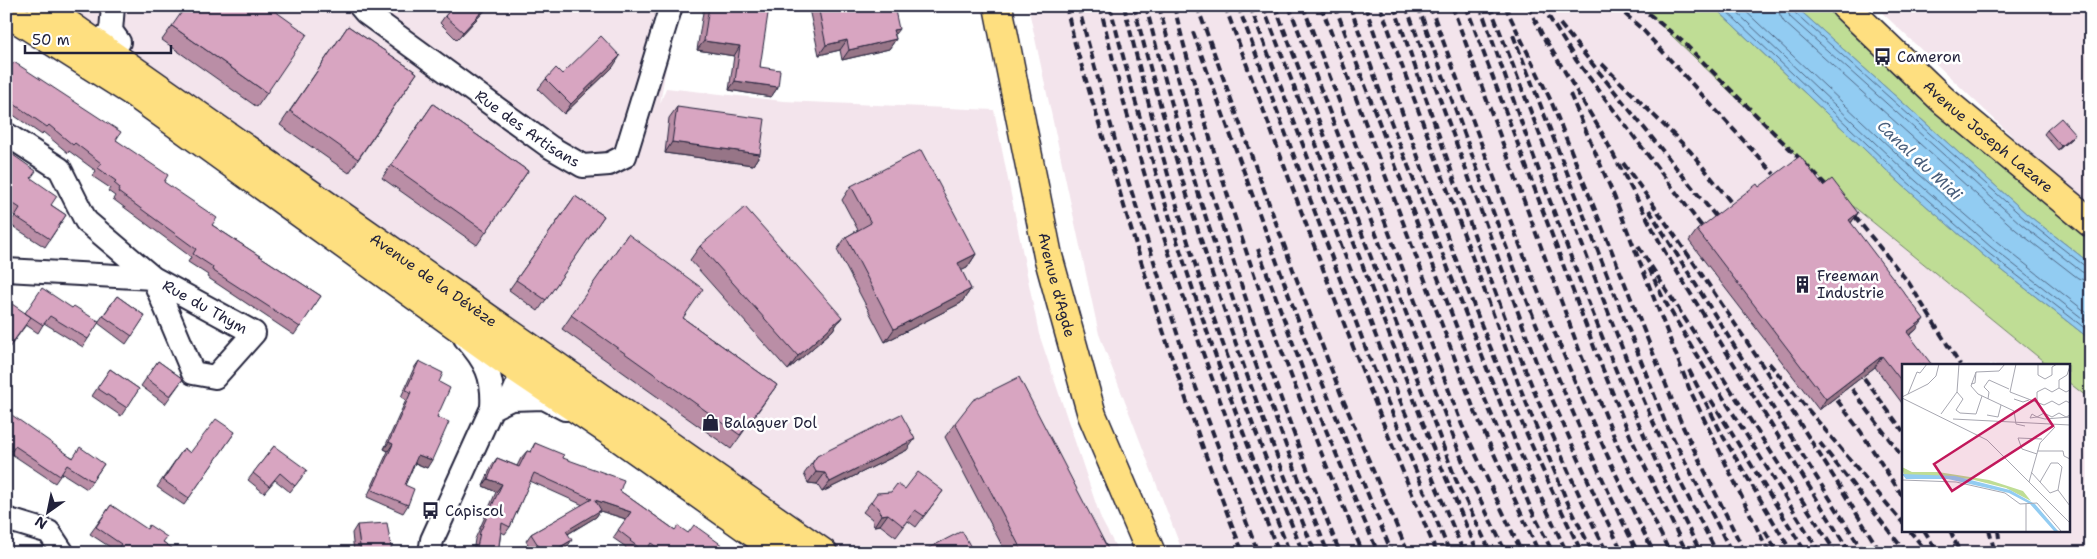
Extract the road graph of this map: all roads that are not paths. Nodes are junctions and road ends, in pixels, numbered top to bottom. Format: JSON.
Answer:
{"nodes":[{"id":1,"x":11,"y":6,"type":"edge"},
{"id":2,"x":42,"y":6,"type":"edge"},
{"id":3,"x":113,"y":6,"type":"edge"},
{"id":4,"x":360,"y":6,"type":"edge"},
{"id":5,"x":671,"y":6,"type":"edge"},
{"id":6,"x":998,"y":6,"type":"edge"},
{"id":7,"x":1845,"y":6,"type":"edge"},
{"id":8,"x":6,"y":12,"type":"edge"},
{"id":9,"x":104,"y":38,"type":"junction"},
{"id":10,"x":6,"y":134,"type":"edge"},
{"id":11,"x":2091,"y":223,"type":"edge"},
{"id":12,"x":404,"y":260,"type":"junction"},
{"id":13,"x":6,"y":270,"type":"edge"},
{"id":14,"x":153,"y":278,"type":"junction"},
{"id":15,"x":450,"y":321,"type":"junction"},
{"id":16,"x":517,"y":364,"type":"junction"},
{"id":17,"x":499,"y":398,"type":"junction"},
{"id":18,"x":652,"y":434,"type":"junction"},
{"id":19,"x":618,"y":437,"type":"junction"},
{"id":20,"x":6,"y":519,"type":"edge"},
{"id":21,"x":63,"y":553,"type":"edge"},
{"id":22,"x":430,"y":553,"type":"edge"},
{"id":23,"x":782,"y":553,"type":"edge"},
{"id":24,"x":823,"y":553,"type":"edge"},
{"id":25,"x":1151,"y":553,"type":"edge"}],
"edges":[{"from":1,"to":9,"type":"street"},
{"from":2,"to":9,"type":"main road","name":"Avenue de la Dévèze"},
{"from":3,"to":9,"type":"street"},
{"from":4,"to":5,"type":"street","name":"Rue des Artisans"},
{"from":6,"to":25,"type":"main road","name":"Avenue d'Agde"},
{"from":7,"to":11,"type":"main road","name":"Avenue Joseph Lazare"},
{"from":8,"to":15,"type":"main road","name":"Avenue de la Dévèze"},
{"from":9,"to":12,"type":"main road","name":"Avenue de la Dévèze"},
{"from":10,"to":14,"type":"street"},
{"from":12,"to":16,"type":"street"},
{"from":12,"to":18,"type":"main road","name":"Avenue de la Dévèze"},
{"from":13,"to":14,"type":"street","name":"Rue du Thym"},
{"from":14,"to":14,"type":"street","name":"Rue du Thym"},
{"from":15,"to":16,"type":"main road","name":"Avenue de la Dévèze"},
{"from":15,"to":17,"type":"street"},
{"from":16,"to":17,"type":"street"},
{"from":16,"to":18,"type":"street"},
{"from":16,"to":19,"type":"main road","name":"Avenue de la Dévèze"},
{"from":17,"to":19,"type":"street"},
{"from":17,"to":22,"type":"street"},
{"from":18,"to":24,"type":"main road","name":"Avenue de la Dévèze"},
{"from":19,"to":23,"type":"main road","name":"Avenue de la Dévèze"},
{"from":20,"to":21,"type":"street"}]}
